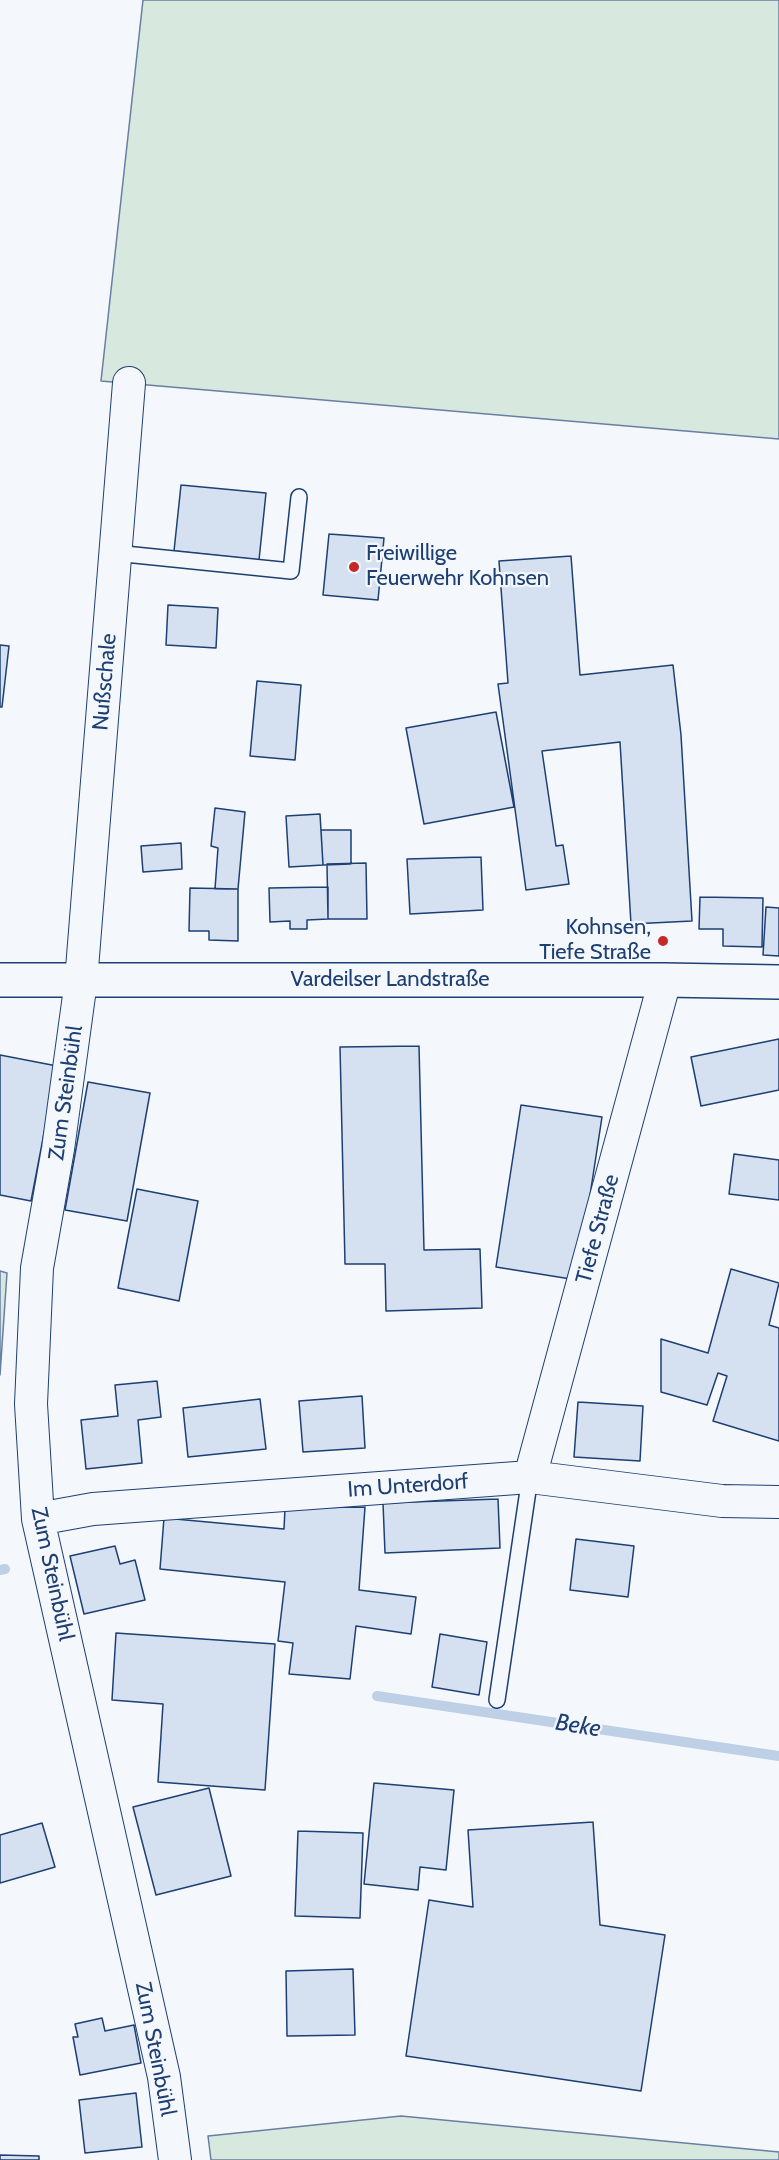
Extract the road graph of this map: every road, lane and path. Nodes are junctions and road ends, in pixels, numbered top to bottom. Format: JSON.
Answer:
{"nodes":[{"id":1,"x":129,"y":383,"type":"dead end"},
{"id":2,"x":299,"y":497,"type":"dead end"},
{"id":3,"x":115,"y":554,"type":"junction"},
{"id":4,"x":0,"y":980,"type":"edge"},
{"id":5,"x":665,"y":980,"type":"junction"},
{"id":6,"x":81,"y":981,"type":"junction"},
{"id":7,"x":779,"y":982,"type":"edge"},
{"id":8,"x":530,"y":1478,"type":"junction"},
{"id":9,"x":779,"y":1502,"type":"edge"},
{"id":10,"x":38,"y":1519,"type":"junction"},
{"id":11,"x":497,"y":1700,"type":"dead end"},
{"id":12,"x":175,"y":2160,"type":"edge"}],
"edges":[{"from":1,"to":3,"type":"street","name":"Nußschale"},
{"from":2,"to":3,"type":"lane"},
{"from":3,"to":6,"type":"street","name":"Nußschale"},
{"from":4,"to":6,"type":"street","name":"Vardeilser Landstraße"},
{"from":5,"to":6,"type":"street","name":"Vardeilser Landstraße"},
{"from":5,"to":7,"type":"street","name":"Vardeilser Landstraße"},
{"from":5,"to":8,"type":"street","name":"Tiefe Straße"},
{"from":6,"to":10,"type":"street","name":"Zum Steinbühl"},
{"from":8,"to":9,"type":"street","name":"Im Unterdorf"},
{"from":8,"to":10,"type":"street","name":"Im Unterdorf"},
{"from":8,"to":11,"type":"lane"},
{"from":10,"to":12,"type":"street","name":"Zum Steinbühl"}]}
